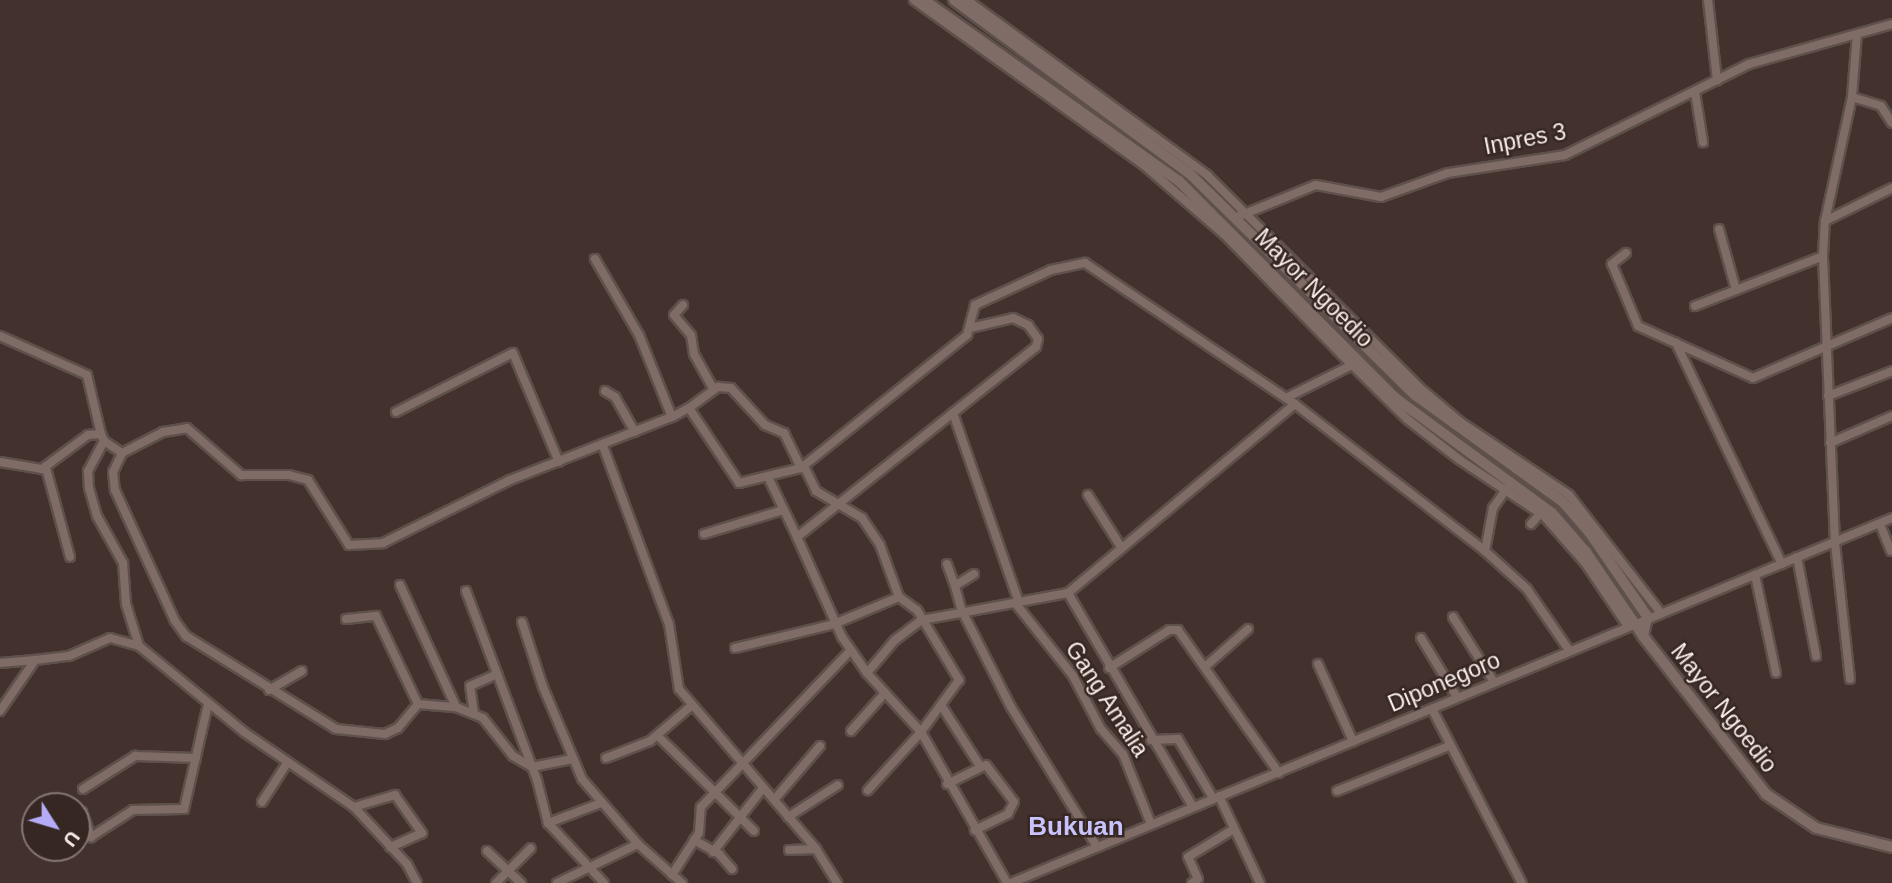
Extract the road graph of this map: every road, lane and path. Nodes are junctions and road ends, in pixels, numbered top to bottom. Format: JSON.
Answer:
{"nodes":[{"id":1,"x":914,"y":0,"type":"edge"},
{"id":2,"x":924,"y":0,"type":"edge"},
{"id":3,"x":954,"y":0,"type":"edge"},
{"id":4,"x":967,"y":0,"type":"edge"},
{"id":5,"x":1708,"y":0,"type":"edge"},
{"id":6,"x":1892,"y":24,"type":"edge"},
{"id":7,"x":1857,"y":34,"type":"junction"},
{"id":8,"x":1717,"y":79,"type":"junction"},
{"id":9,"x":1695,"y":92,"type":"junction"},
{"id":10,"x":1852,"y":97,"type":"junction"},
{"id":11,"x":1892,"y":123,"type":"edge"},
{"id":12,"x":1703,"y":142,"type":"dead end"},
{"id":13,"x":1892,"y":188,"type":"edge"},
{"id":14,"x":1248,"y":213,"type":"junction"},
{"id":15,"x":1237,"y":217,"type":"junction"},
{"id":16,"x":1825,"y":221,"type":"junction"},
{"id":17,"x":1719,"y":229,"type":"dead end"},
{"id":18,"x":1626,"y":253,"type":"dead end"},
{"id":19,"x":1824,"y":256,"type":"junction"},
{"id":20,"x":595,"y":259,"type":"dead end"},
{"id":21,"x":1736,"y":290,"type":"junction"},
{"id":22,"x":683,"y":305,"type":"dead end"},
{"id":23,"x":1695,"y":306,"type":"dead end"},
{"id":24,"x":1892,"y":318,"type":"edge"},
{"id":25,"x":970,"y":328,"type":"junction"},
{"id":26,"x":0,"y":336,"type":"edge"},
{"id":27,"x":1676,"y":343,"type":"junction"},
{"id":28,"x":1827,"y":345,"type":"junction"},
{"id":29,"x":1345,"y":369,"type":"junction"},
{"id":30,"x":1892,"y":371,"type":"edge"},
{"id":31,"x":714,"y":390,"type":"junction"},
{"id":32,"x":605,"y":391,"type":"dead end"},
{"id":33,"x":1828,"y":397,"type":"junction"},
{"id":34,"x":1286,"y":398,"type":"junction"},
{"id":35,"x":1295,"y":404,"type":"junction"},
{"id":36,"x":689,"y":408,"type":"junction"},
{"id":37,"x":396,"y":412,"type":"dead end"},
{"id":38,"x":953,"y":413,"type":"junction"},
{"id":39,"x":1892,"y":416,"type":"edge"},
{"id":40,"x":672,"y":417,"type":"junction"},
{"id":41,"x":635,"y":432,"type":"junction"},
{"id":42,"x":103,"y":437,"type":"junction"},
{"id":43,"x":1830,"y":443,"type":"junction"},
{"id":44,"x":603,"y":446,"type":"junction"},
{"id":45,"x":122,"y":453,"type":"junction"},
{"id":46,"x":0,"y":462,"type":"edge"},
{"id":47,"x":559,"y":462,"type":"junction"},
{"id":48,"x":802,"y":467,"type":"junction"},
{"id":49,"x":46,"y":468,"type":"junction"},
{"id":50,"x":768,"y":477,"type":"junction"},
{"id":51,"x":1506,"y":489,"type":"junction"},
{"id":52,"x":1088,"y":495,"type":"dead end"},
{"id":53,"x":1563,"y":502,"type":"junction"},
{"id":54,"x":843,"y":504,"type":"junction"},
{"id":55,"x":783,"y":510,"type":"junction"},
{"id":56,"x":1539,"y":517,"type":"junction"},
{"id":57,"x":1892,"y":519,"type":"edge"},
{"id":58,"x":1880,"y":524,"type":"junction"},
{"id":59,"x":704,"y":534,"type":"dead end"},
{"id":60,"x":797,"y":537,"type":"junction"},
{"id":61,"x":1835,"y":543,"type":"junction"},
{"id":62,"x":1121,"y":547,"type":"junction"},
{"id":63,"x":1485,"y":551,"type":"junction"},
{"id":64,"x":1892,"y":551,"type":"edge"},
{"id":65,"x":70,"y":557,"type":"dead end"},
{"id":66,"x":1797,"y":557,"type":"junction"},
{"id":67,"x":947,"y":564,"type":"dead end"},
{"id":68,"x":1782,"y":564,"type":"junction"},
{"id":69,"x":974,"y":574,"type":"dead end"},
{"id":70,"x":1755,"y":575,"type":"junction"},
{"id":71,"x":400,"y":585,"type":"dead end"},
{"id":72,"x":956,"y":586,"type":"junction"},
{"id":73,"x":466,"y":591,"type":"dead end"},
{"id":74,"x":1068,"y":593,"type":"junction"},
{"id":75,"x":899,"y":597,"type":"junction"},
{"id":76,"x":1018,"y":603,"type":"junction"},
{"id":77,"x":961,"y":609,"type":"junction"},
{"id":78,"x":1660,"y":612,"type":"junction"},
{"id":79,"x":1647,"y":616,"type":"junction"},
{"id":80,"x":1453,"y":617,"type":"dead end"},
{"id":81,"x":346,"y":619,"type":"dead end"},
{"id":82,"x":922,"y":620,"type":"junction"},
{"id":83,"x":522,"y":622,"type":"dead end"},
{"id":84,"x":834,"y":624,"type":"junction"},
{"id":85,"x":1630,"y":624,"type":"junction"},
{"id":86,"x":1248,"y":629,"type":"dead end"},
{"id":87,"x":1643,"y":636,"type":"junction"},
{"id":88,"x":1421,"y":638,"type":"dead end"},
{"id":89,"x":139,"y":646,"type":"junction"},
{"id":90,"x":735,"y":648,"type":"dead end"},
{"id":91,"x":1569,"y":650,"type":"junction"},
{"id":92,"x":850,"y":651,"type":"junction"},
{"id":93,"x":1816,"y":656,"type":"dead end"},
{"id":94,"x":34,"y":660,"type":"junction"},
{"id":95,"x":0,"y":663,"type":"edge"},
{"id":96,"x":1318,"y":664,"type":"dead end"},
{"id":97,"x":1206,"y":666,"type":"junction"},
{"id":98,"x":1109,"y":668,"type":"junction"},
{"id":99,"x":302,"y":671,"type":"dead end"},
{"id":100,"x":867,"y":673,"type":"junction"},
{"id":101,"x":1776,"y":673,"type":"dead end"},
{"id":102,"x":496,"y":674,"type":"junction"},
{"id":103,"x":1850,"y":680,"type":"dead end"},
{"id":104,"x":1494,"y":682,"type":"junction"},
{"id":105,"x":269,"y":690,"type":"junction"},
{"id":106,"x":884,"y":694,"type":"junction"},
{"id":107,"x":1457,"y":697,"type":"junction"},
{"id":108,"x":208,"y":704,"type":"junction"},
{"id":109,"x":418,"y":704,"type":"junction"},
{"id":110,"x":941,"y":705,"type":"junction"},
{"id":111,"x":691,"y":706,"type":"junction"},
{"id":112,"x":456,"y":707,"type":"junction"},
{"id":113,"x":1432,"y":709,"type":"junction"},
{"id":114,"x":0,"y":711,"type":"edge"},
{"id":115,"x":474,"y":714,"type":"junction"},
{"id":116,"x":850,"y":731,"type":"dead end"},
{"id":117,"x":921,"y":732,"type":"junction"},
{"id":118,"x":658,"y":736,"type":"junction"},
{"id":119,"x":1151,"y":740,"type":"junction"},
{"id":120,"x":1353,"y":741,"type":"junction"},
{"id":121,"x":820,"y":746,"type":"dead end"},
{"id":122,"x":1449,"y":746,"type":"junction"},
{"id":123,"x":196,"y":758,"type":"junction"},
{"id":124,"x":606,"y":758,"type":"dead end"},
{"id":125,"x":572,"y":759,"type":"junction"},
{"id":126,"x":286,"y":763,"type":"junction"},
{"id":127,"x":741,"y":763,"type":"junction"},
{"id":128,"x":980,"y":766,"type":"junction"},
{"id":129,"x":532,"y":767,"type":"junction"},
{"id":130,"x":1279,"y":773,"type":"junction"},
{"id":131,"x":947,"y":784,"type":"junction"},
{"id":132,"x":838,"y":785,"type":"dead end"},
{"id":133,"x":763,"y":788,"type":"junction"},
{"id":134,"x":83,"y":789,"type":"dead end"},
{"id":135,"x":868,"y":790,"type":"dead end"},
{"id":136,"x":1337,"y":792,"type":"dead end"},
{"id":137,"x":715,"y":793,"type":"junction"},
{"id":138,"x":1216,"y":797,"type":"junction"},
{"id":139,"x":774,"y":800,"type":"junction"},
{"id":140,"x":262,"y":802,"type":"dead end"},
{"id":141,"x":601,"y":803,"type":"junction"},
{"id":142,"x":354,"y":807,"type":"junction"},
{"id":143,"x":1193,"y":807,"type":"junction"},
{"id":144,"x":739,"y":816,"type":"junction"},
{"id":145,"x":788,"y":817,"type":"junction"},
{"id":146,"x":548,"y":823,"type":"junction"},
{"id":147,"x":1152,"y":824,"type":"junction"},
{"id":148,"x":1234,"y":829,"type":"junction"},
{"id":149,"x":975,"y":830,"type":"junction"},
{"id":150,"x":754,"y":831,"type":"dead end"},
{"id":151,"x":91,"y":837,"type":"edge"},
{"id":152,"x":694,"y":841,"type":"junction"},
{"id":153,"x":639,"y":844,"type":"junction"},
{"id":154,"x":390,"y":847,"type":"junction"},
{"id":155,"x":1097,"y":847,"type":"junction"},
{"id":156,"x":1892,"y":847,"type":"edge"},
{"id":157,"x":531,"y":848,"type":"dead end"},
{"id":158,"x":816,"y":849,"type":"junction"},
{"id":159,"x":487,"y":850,"type":"dead end"},
{"id":160,"x":789,"y":850,"type":"dead end"},
{"id":161,"x":713,"y":852,"type":"junction"},
{"id":162,"x":590,"y":869,"type":"junction"},
{"id":163,"x":733,"y":870,"type":"dead end"},
{"id":164,"x":508,"y":871,"type":"junction"},
{"id":165,"x":673,"y":874,"type":"junction"},
{"id":166,"x":417,"y":883,"type":"edge"},
{"id":167,"x":496,"y":883,"type":"edge"},
{"id":168,"x":521,"y":883,"type":"edge"},
{"id":169,"x":557,"y":883,"type":"edge"},
{"id":170,"x":604,"y":883,"type":"edge"},
{"id":171,"x":682,"y":883,"type":"edge"},
{"id":172,"x":837,"y":883,"type":"edge"},
{"id":173,"x":1009,"y":883,"type":"edge"},
{"id":174,"x":1192,"y":883,"type":"edge"},
{"id":175,"x":1260,"y":883,"type":"edge"},
{"id":176,"x":1522,"y":883,"type":"edge"}],
"edges":[{"from":1,"to":29,"type":"street"},
{"from":2,"to":56,"type":"street","name":"Mayor Ngoedio"},
{"from":3,"to":15,"type":"street","name":"Mayor Ngoedio"},
{"from":4,"to":14,"type":"street"},
{"from":5,"to":8,"type":"street"},
{"from":6,"to":7,"type":"street","name":"Inpres 3"},
{"from":7,"to":8,"type":"street","name":"Inpres 3"},
{"from":7,"to":10,"type":"street"},
{"from":8,"to":9,"type":"street","name":"Inpres 3"},
{"from":9,"to":12,"type":"street"},
{"from":9,"to":14,"type":"street","name":"Inpres 3"},
{"from":10,"to":11,"type":"street"},
{"from":10,"to":16,"type":"street"},
{"from":13,"to":16,"type":"street"},
{"from":14,"to":15,"type":"street","name":"Inpres 3"},
{"from":14,"to":78,"type":"street"},
{"from":15,"to":53,"type":"street","name":"Mayor Ngoedio"},
{"from":16,"to":19,"type":"street"},
{"from":17,"to":21,"type":"street"},
{"from":18,"to":27,"type":"street"},
{"from":19,"to":21,"type":"street"},
{"from":19,"to":28,"type":"street"},
{"from":20,"to":40,"type":"street"},
{"from":21,"to":23,"type":"street"},
{"from":22,"to":31,"type":"street"},
{"from":24,"to":28,"type":"street"},
{"from":25,"to":34,"type":"street"},
{"from":25,"to":38,"type":"street"},
{"from":25,"to":48,"type":"street"},
{"from":26,"to":42,"type":"street"},
{"from":27,"to":28,"type":"street"},
{"from":27,"to":68,"type":"street"},
{"from":28,"to":33,"type":"street"},
{"from":29,"to":34,"type":"street"},
{"from":29,"to":51,"type":"street"},
{"from":30,"to":33,"type":"street"},
{"from":31,"to":36,"type":"street"},
{"from":31,"to":48,"type":"street"},
{"from":32,"to":41,"type":"street"},
{"from":33,"to":43,"type":"street"},
{"from":34,"to":35,"type":"street"},
{"from":35,"to":62,"type":"street"},
{"from":35,"to":63,"type":"street"},
{"from":36,"to":40,"type":"street"},
{"from":36,"to":50,"type":"street"},
{"from":37,"to":47,"type":"street"},
{"from":38,"to":54,"type":"street"},
{"from":38,"to":76,"type":"street","name":"Gang Amalia"},
{"from":39,"to":43,"type":"street"},
{"from":40,"to":41,"type":"street"},
{"from":41,"to":44,"type":"street"},
{"from":42,"to":45,"type":"street"},
{"from":42,"to":49,"type":"street"},
{"from":42,"to":89,"type":"street"},
{"from":43,"to":61,"type":"street"},
{"from":44,"to":47,"type":"street"},
{"from":44,"to":111,"type":"street"},
{"from":45,"to":47,"type":"street"},
{"from":45,"to":105,"type":"street"},
{"from":46,"to":49,"type":"street"},
{"from":48,"to":50,"type":"street"},
{"from":48,"to":54,"type":"street"},
{"from":49,"to":65,"type":"street"},
{"from":50,"to":55,"type":"street"},
{"from":51,"to":56,"type":"street"},
{"from":51,"to":63,"type":"street"},
{"from":52,"to":62,"type":"street"},
{"from":53,"to":56,"type":"street"},
{"from":53,"to":79,"type":"street","name":"Mayor Ngoedio"},
{"from":54,"to":60,"type":"street"},
{"from":54,"to":75,"type":"street"},
{"from":55,"to":59,"type":"street"},
{"from":55,"to":60,"type":"street"},
{"from":56,"to":85,"type":"street","name":"Mayor Ngoedio"},
{"from":57,"to":58,"type":"street","name":"Diponegoro"},
{"from":58,"to":61,"type":"street","name":"Diponegoro"},
{"from":58,"to":64,"type":"street"},
{"from":60,"to":84,"type":"street"},
{"from":61,"to":66,"type":"street","name":"Diponegoro"},
{"from":61,"to":103,"type":"street"},
{"from":62,"to":74,"type":"street"},
{"from":63,"to":91,"type":"street"},
{"from":66,"to":68,"type":"street","name":"Diponegoro"},
{"from":66,"to":93,"type":"street"},
{"from":67,"to":72,"type":"street"},
{"from":68,"to":70,"type":"street","name":"Diponegoro"},
{"from":69,"to":72,"type":"street"},
{"from":70,"to":78,"type":"street","name":"Diponegoro"},
{"from":70,"to":101,"type":"street"},
{"from":71,"to":112,"type":"street"},
{"from":72,"to":77,"type":"street"},
{"from":73,"to":102,"type":"street"},
{"from":74,"to":76,"type":"street"},
{"from":74,"to":98,"type":"street"},
{"from":75,"to":82,"type":"street"},
{"from":75,"to":84,"type":"street"},
{"from":76,"to":77,"type":"street"},
{"from":76,"to":147,"type":"street","name":"Gang Amalia"},
{"from":77,"to":82,"type":"street"},
{"from":77,"to":155,"type":"street"},
{"from":78,"to":79,"type":"street","name":"Diponegoro"},
{"from":79,"to":85,"type":"street","name":"Diponegoro"},
{"from":79,"to":87,"type":"street","name":"Mayor Ngoedio"},
{"from":80,"to":104,"type":"street"},
{"from":81,"to":109,"type":"street"},
{"from":82,"to":100,"type":"street"},
{"from":82,"to":110,"type":"street"},
{"from":83,"to":125,"type":"street"},
{"from":84,"to":90,"type":"street"},
{"from":84,"to":92,"type":"street"},
{"from":85,"to":87,"type":"street","name":"Mayor Ngoedio"},
{"from":85,"to":91,"type":"street","name":"Diponegoro"},
{"from":86,"to":97,"type":"street"},
{"from":87,"to":156,"type":"street","name":"Mayor Ngoedio"},
{"from":88,"to":107,"type":"street"},
{"from":89,"to":94,"type":"street"},
{"from":89,"to":108,"type":"street"},
{"from":91,"to":104,"type":"street","name":"Diponegoro"},
{"from":92,"to":100,"type":"street"},
{"from":92,"to":127,"type":"street"},
{"from":94,"to":95,"type":"street"},
{"from":94,"to":114,"type":"street"},
{"from":96,"to":120,"type":"street"},
{"from":97,"to":98,"type":"street"},
{"from":97,"to":130,"type":"street"},
{"from":98,"to":119,"type":"street"},
{"from":99,"to":105,"type":"street"},
{"from":100,"to":106,"type":"street"},
{"from":102,"to":115,"type":"street"},
{"from":102,"to":129,"type":"street"},
{"from":104,"to":107,"type":"street","name":"Diponegoro"},
{"from":105,"to":109,"type":"street"},
{"from":106,"to":116,"type":"street"},
{"from":106,"to":117,"type":"street"},
{"from":107,"to":113,"type":"street","name":"Diponegoro"},
{"from":108,"to":123,"type":"street"},
{"from":108,"to":126,"type":"street"},
{"from":109,"to":112,"type":"street"},
{"from":110,"to":117,"type":"street"},
{"from":110,"to":128,"type":"street"},
{"from":111,"to":118,"type":"street"},
{"from":111,"to":127,"type":"street"},
{"from":112,"to":115,"type":"street"},
{"from":113,"to":120,"type":"street","name":"Diponegoro"},
{"from":113,"to":122,"type":"street"},
{"from":115,"to":129,"type":"street"},
{"from":117,"to":131,"type":"street"},
{"from":117,"to":135,"type":"street"},
{"from":118,"to":124,"type":"street"},
{"from":118,"to":137,"type":"street"},
{"from":119,"to":138,"type":"street"},
{"from":119,"to":143,"type":"street"},
{"from":120,"to":130,"type":"street","name":"Diponegoro"},
{"from":121,"to":139,"type":"street"},
{"from":122,"to":136,"type":"street"},
{"from":122,"to":176,"type":"street"},
{"from":123,"to":134,"type":"street"},
{"from":123,"to":151,"type":"street"},
{"from":125,"to":129,"type":"street"},
{"from":125,"to":141,"type":"street"},
{"from":126,"to":140,"type":"street"},
{"from":126,"to":142,"type":"street"},
{"from":127,"to":133,"type":"street"},
{"from":127,"to":137,"type":"street"},
{"from":128,"to":131,"type":"street"},
{"from":128,"to":149,"type":"street"},
{"from":129,"to":146,"type":"street"},
{"from":130,"to":138,"type":"street","name":"Diponegoro"},
{"from":131,"to":149,"type":"street"},
{"from":132,"to":145,"type":"street"},
{"from":133,"to":139,"type":"street"},
{"from":133,"to":144,"type":"street"},
{"from":137,"to":144,"type":"street"},
{"from":137,"to":152,"type":"street"},
{"from":138,"to":143,"type":"street","name":"Diponegoro"},
{"from":138,"to":148,"type":"street"},
{"from":139,"to":145,"type":"street"},
{"from":141,"to":146,"type":"street"},
{"from":141,"to":153,"type":"street"},
{"from":142,"to":154,"type":"street"},
{"from":142,"to":154,"type":"street"},
{"from":143,"to":147,"type":"street","name":"Diponegoro"},
{"from":144,"to":150,"type":"street"},
{"from":144,"to":161,"type":"street"},
{"from":145,"to":158,"type":"street"},
{"from":146,"to":162,"type":"street"},
{"from":147,"to":155,"type":"street","name":"Diponegoro"},
{"from":148,"to":174,"type":"street"},
{"from":148,"to":175,"type":"street"},
{"from":149,"to":173,"type":"street"},
{"from":152,"to":161,"type":"street"},
{"from":152,"to":165,"type":"street"},
{"from":153,"to":162,"type":"street"},
{"from":153,"to":165,"type":"street"},
{"from":154,"to":166,"type":"street"},
{"from":155,"to":173,"type":"street","name":"Diponegoro"},
{"from":157,"to":164,"type":"street"},
{"from":158,"to":160,"type":"street"},
{"from":158,"to":172,"type":"street"},
{"from":159,"to":164,"type":"street"},
{"from":161,"to":163,"type":"street"},
{"from":162,"to":169,"type":"street"},
{"from":162,"to":170,"type":"street"},
{"from":164,"to":167,"type":"street"},
{"from":164,"to":168,"type":"street"},
{"from":165,"to":171,"type":"street"}]}
